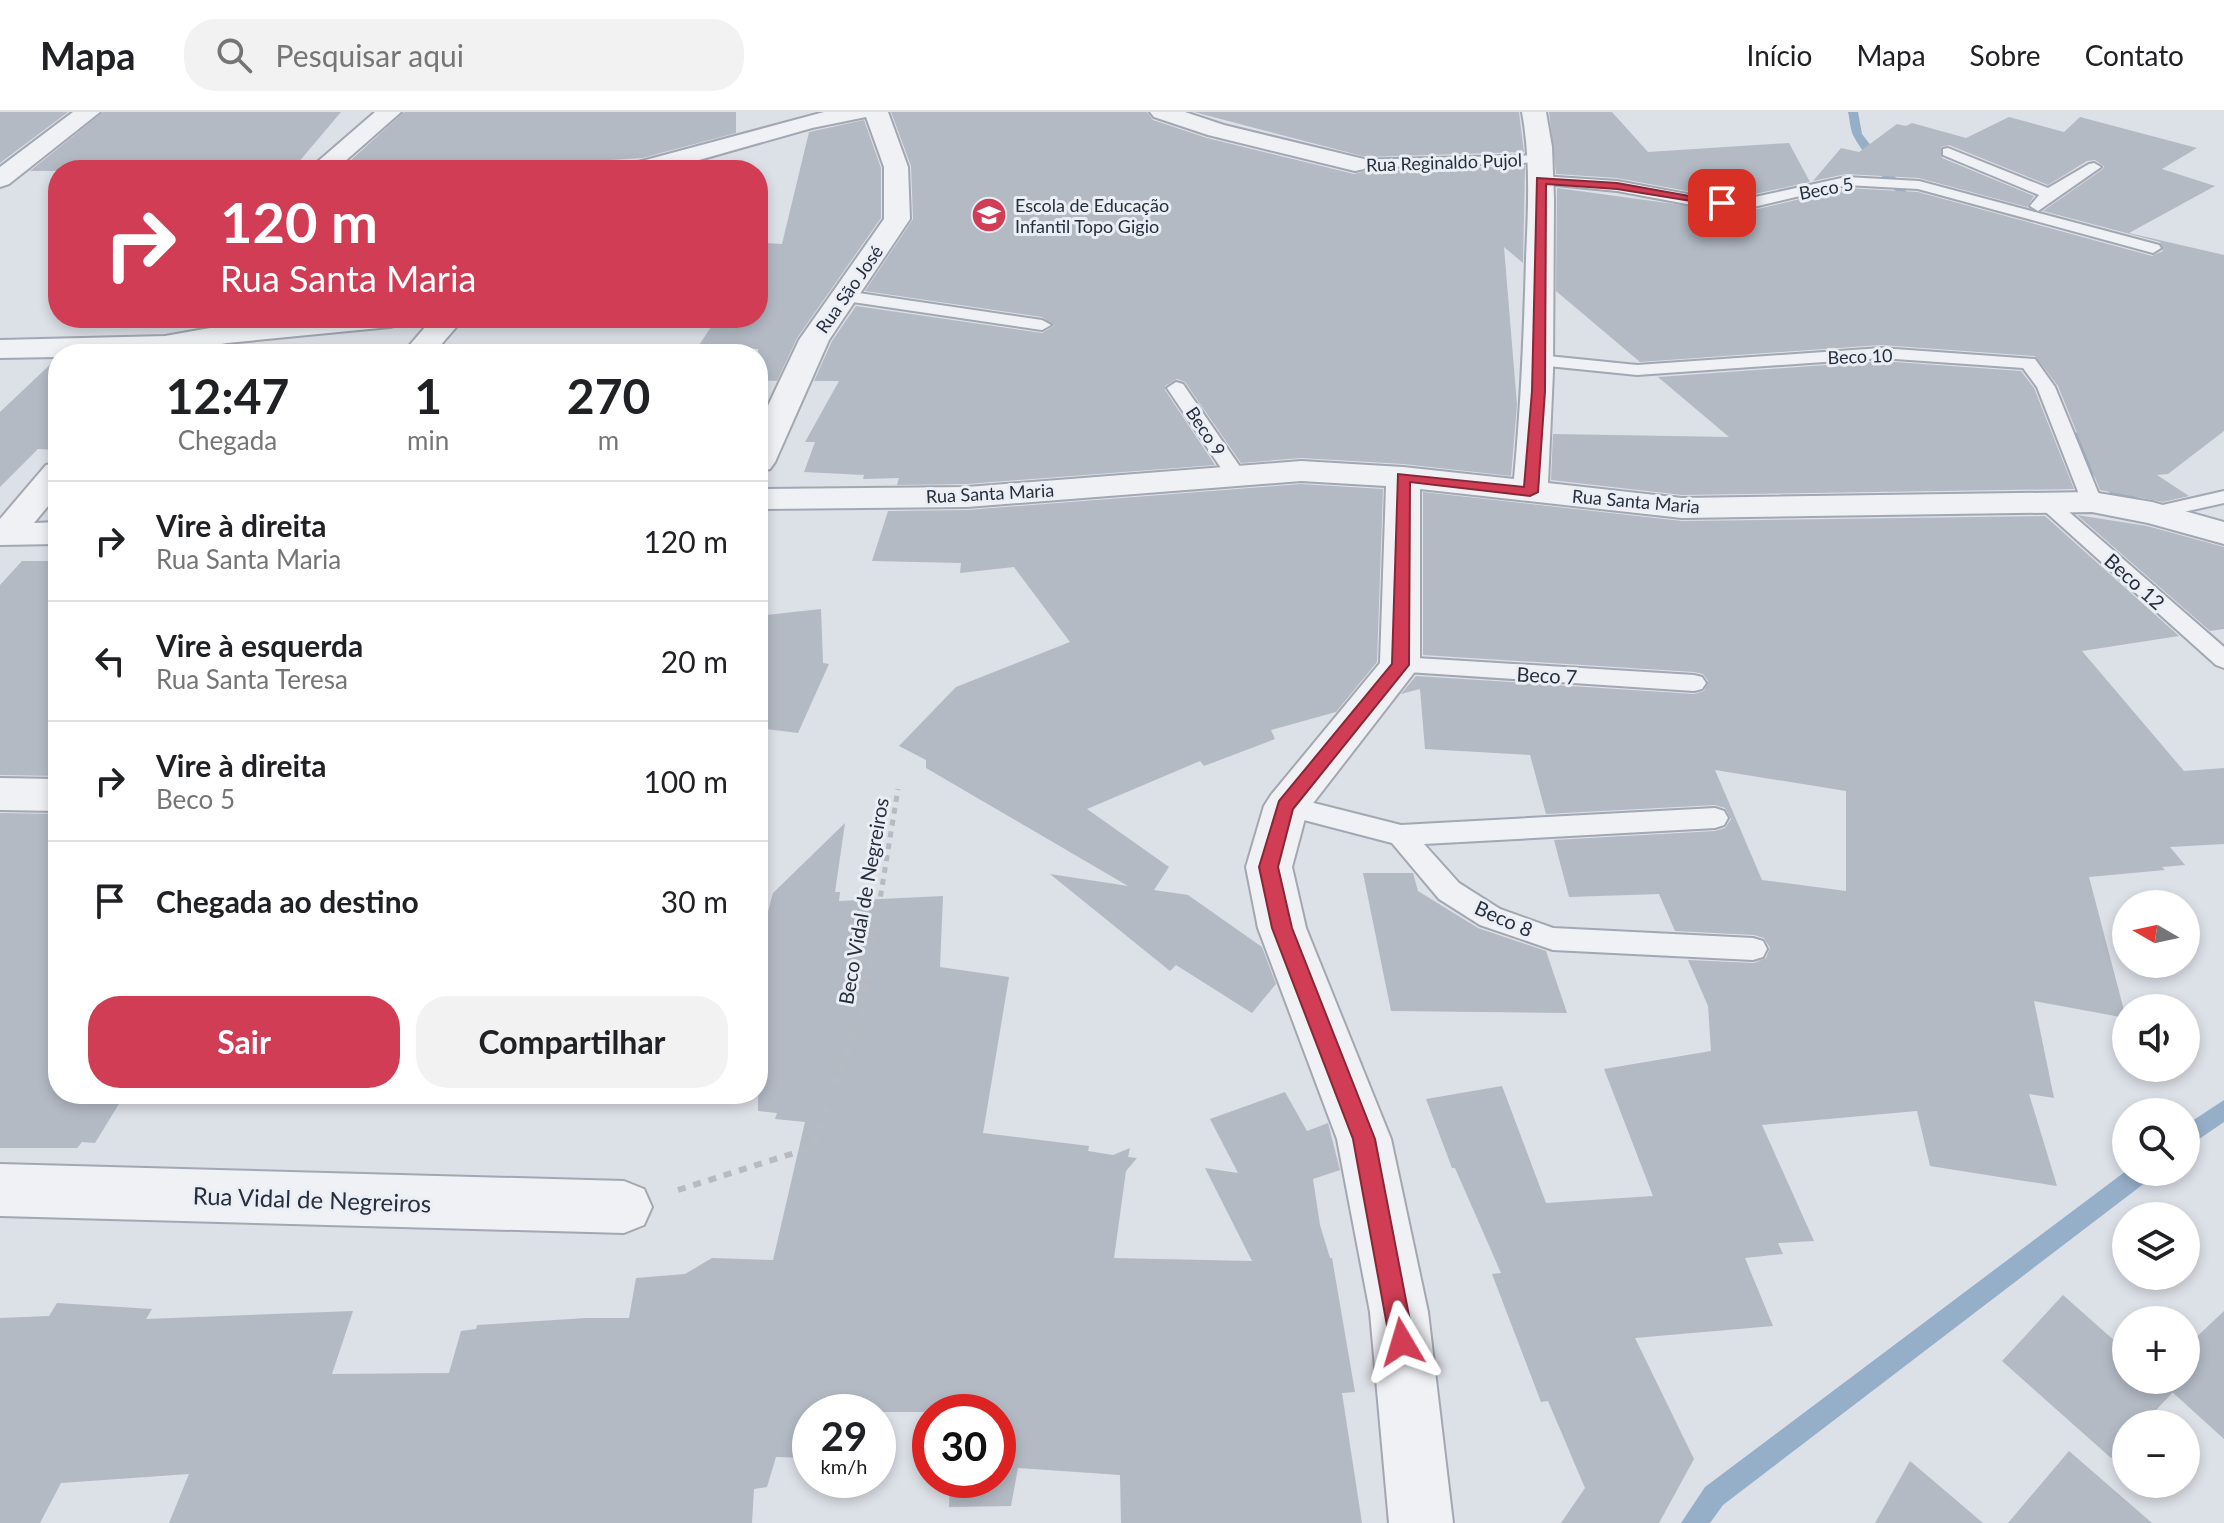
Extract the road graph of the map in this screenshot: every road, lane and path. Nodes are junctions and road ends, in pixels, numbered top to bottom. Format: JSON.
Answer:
{"nodes":[{"id":1,"x":88,"y":112,"type":"edge"},
{"id":2,"x":389,"y":112,"type":"edge"},
{"id":3,"x":859,"y":112,"type":"edge"},
{"id":4,"x":876,"y":112,"type":"edge"},
{"id":5,"x":1162,"y":112,"type":"edge"},
{"id":6,"x":1534,"y":112,"type":"edge"},
{"id":7,"x":1948,"y":152,"type":"dead end"},
{"id":8,"x":332,"y":160,"type":"edge"},
{"id":9,"x":672,"y":160,"type":"edge"},
{"id":10,"x":1355,"y":164,"type":"joint"},
{"id":11,"x":2094,"y":167,"type":"dead end"},
{"id":12,"x":1541,"y":169,"type":"junction"},
{"id":13,"x":0,"y":179,"type":"edge"},
{"id":14,"x":2049,"y":194,"type":"junction"},
{"id":15,"x":2030,"y":215,"type":"junction"},
{"id":16,"x":2153,"y":248,"type":"dead end"},
{"id":17,"x":845,"y":296,"type":"junction"},
{"id":18,"x":1042,"y":325,"type":"dead end"},
{"id":19,"x":177,"y":328,"type":"edge"},
{"id":20,"x":288,"y":328,"type":"edge"},
{"id":21,"x":440,"y":328,"type":"edge"},
{"id":22,"x":165,"y":344,"type":"edge"},
{"id":23,"x":183,"y":344,"type":"edge"},
{"id":24,"x":426,"y":344,"type":"edge"},
{"id":25,"x":0,"y":349,"type":"edge"},
{"id":26,"x":48,"y":349,"type":"edge"},
{"id":27,"x":1538,"y":360,"type":"junction"},
{"id":28,"x":1176,"y":388,"type":"dead end"},
{"id":29,"x":768,"y":440,"type":"edge"},
{"id":30,"x":1235,"y":474,"type":"junction"},
{"id":31,"x":1403,"y":477,"type":"junction"},
{"id":32,"x":48,"y":483,"type":"edge"},
{"id":33,"x":1530,"y":492,"type":"junction"},
{"id":34,"x":2224,"y":497,"type":"edge"},
{"id":35,"x":768,"y":499,"type":"edge"},
{"id":36,"x":2046,"y":502,"type":"junction"},
{"id":37,"x":2092,"y":502,"type":"junction"},
{"id":38,"x":2152,"y":513,"type":"junction"},
{"id":39,"x":48,"y":533,"type":"edge"},
{"id":40,"x":2224,"y":533,"type":"edge"},
{"id":41,"x":3,"y":534,"type":"edge"},
{"id":42,"x":2224,"y":660,"type":"edge"},
{"id":43,"x":1400,"y":665,"type":"junction"},
{"id":44,"x":1694,"y":683,"type":"dead end"},
{"id":45,"x":898,"y":789,"type":"dead end"},
{"id":46,"x":0,"y":794,"type":"edge"},
{"id":47,"x":48,"y":795,"type":"edge"},
{"id":48,"x":1286,"y":806,"type":"junction"},
{"id":49,"x":1715,"y":818,"type":"dead end"},
{"id":50,"x":1401,"y":835,"type":"junction"},
{"id":51,"x":1753,"y":949,"type":"dead end"},
{"id":52,"x":0,"y":1190,"type":"edge"},
{"id":53,"x":624,"y":1207,"type":"joint"},
{"id":54,"x":1421,"y":1523,"type":"edge"}],
"edges":[{"from":1,"to":13,"type":"street"},
{"from":2,"to":8,"type":"street"},
{"from":3,"to":9,"type":"street"},
{"from":4,"to":17,"type":"street","name":"Rua São José"},
{"from":5,"to":10,"type":"street","name":"Rua Reginaldo Pujol"},
{"from":6,"to":12,"type":"street"},
{"from":7,"to":14,"type":"lane"},
{"from":10,"to":12,"type":"lane","name":"Rua Reginaldo Pujol"},
{"from":11,"to":14,"type":"lane"},
{"from":12,"to":15,"type":"lane","name":"Beco 5"},
{"from":12,"to":27,"type":"street"},
{"from":14,"to":15,"type":"lane"},
{"from":15,"to":16,"type":"lane","name":"Beco 5"},
{"from":17,"to":18,"type":"lane"},
{"from":17,"to":29,"type":"street","name":"Rua São José"},
{"from":19,"to":22,"type":"street"},
{"from":20,"to":23,"type":"street"},
{"from":21,"to":24,"type":"street"},
{"from":25,"to":26,"type":"street"},
{"from":27,"to":33,"type":"street"},
{"from":27,"to":37,"type":"lane","name":"Beco 10"},
{"from":28,"to":30,"type":"lane","name":"Beco 9"},
{"from":30,"to":31,"type":"street","name":"Rua Santa Maria"},
{"from":30,"to":35,"type":"street","name":"Rua Santa Maria"},
{"from":31,"to":33,"type":"street","name":"Rua Santa Maria"},
{"from":31,"to":43,"type":"street"},
{"from":32,"to":41,"type":"street"},
{"from":33,"to":36,"type":"street","name":"Rua Santa Maria"},
{"from":34,"to":38,"type":"lane"},
{"from":36,"to":37,"type":"street","name":"Rua Santa Maria"},
{"from":36,"to":42,"type":"lane","name":"Beco 12"},
{"from":37,"to":38,"type":"street","name":"Rua Santa Maria"},
{"from":38,"to":40,"type":"street","name":"Rua Santa Maria"},
{"from":39,"to":41,"type":"street"},
{"from":43,"to":44,"type":"lane","name":"Beco 7"},
{"from":43,"to":48,"type":"street"},
{"from":45,"to":53,"type":"path","name":"Beco Vidal de Negreiros"},
{"from":46,"to":47,"type":"street"},
{"from":48,"to":50,"type":"lane"},
{"from":48,"to":54,"type":"street"},
{"from":49,"to":50,"type":"lane"},
{"from":50,"to":51,"type":"lane","name":"Beco 8"},
{"from":52,"to":53,"type":"street","name":"Rua Vidal de Negreiros"}]}
